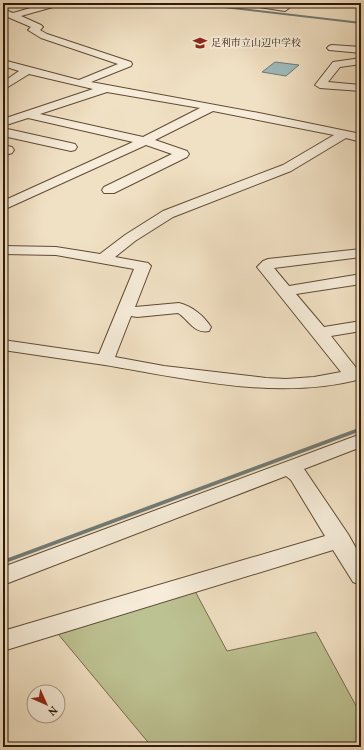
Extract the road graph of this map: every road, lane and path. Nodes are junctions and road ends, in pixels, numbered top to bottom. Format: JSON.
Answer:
{"nodes":[{"id":1,"x":57,"y":3,"type":"edge"},
{"id":2,"x":252,"y":3,"type":"edge"},
{"id":3,"x":285,"y":8,"type":"edge"},
{"id":4,"x":7,"y":14,"type":"edge"},
{"id":5,"x":332,"y":48,"type":"dead end"},
{"id":6,"x":361,"y":50,"type":"edge"},
{"id":7,"x":361,"y":61,"type":"edge"},
{"id":8,"x":3,"y":63,"type":"edge"},
{"id":9,"x":27,"y":71,"type":"junction"},
{"id":10,"x":80,"y":83,"type":"junction"},
{"id":11,"x":3,"y":87,"type":"edge"},
{"id":12,"x":108,"y":88,"type":"junction"},
{"id":13,"x":361,"y":88,"type":"edge"},
{"id":14,"x":211,"y":107,"type":"junction"},
{"id":15,"x":28,"y":115,"type":"junction"},
{"id":16,"x":3,"y":123,"type":"edge"},
{"id":17,"x":3,"y":132,"type":"edge"},
{"id":18,"x":345,"y":134,"type":"junction"},
{"id":19,"x":361,"y":138,"type":"edge"},
{"id":20,"x":145,"y":141,"type":"junction"},
{"id":21,"x":71,"y":147,"type":"dead end"},
{"id":22,"x":109,"y":190,"type":"dead end"},
{"id":23,"x":3,"y":206,"type":"edge"},
{"id":24,"x":10,"y":250,"type":"edge"},
{"id":25,"x":361,"y":253,"type":"edge"},
{"id":26,"x":104,"y":258,"type":"junction"},
{"id":27,"x":3,"y":265,"type":"edge"},
{"id":28,"x":361,"y":279,"type":"edge"},
{"id":29,"x":286,"y":291,"type":"junction"},
{"id":30,"x":125,"y":310,"type":"junction"},
{"id":31,"x":361,"y":326,"type":"edge"},
{"id":32,"x":203,"y":327,"type":"dead end"},
{"id":33,"x":320,"y":333,"type":"junction"},
{"id":34,"x":3,"y":345,"type":"edge"},
{"id":35,"x":105,"y":360,"type":"junction"},
{"id":36,"x":357,"y":375,"type":"edge"},
{"id":37,"x":361,"y":440,"type":"edge"},
{"id":38,"x":289,"y":467,"type":"junction"},
{"id":39,"x":340,"y":540,"type":"junction"},
{"id":40,"x":3,"y":576,"type":"edge"},
{"id":41,"x":361,"y":576,"type":"edge"},
{"id":42,"x":3,"y":641,"type":"edge"}],
"edges":[{"from":1,"to":4,"type":"street"},
{"from":2,"to":3,"type":"street"},
{"from":4,"to":10,"type":"street"},
{"from":5,"to":6,"type":"street"},
{"from":7,"to":13,"type":"street"},
{"from":8,"to":9,"type":"street"},
{"from":9,"to":10,"type":"street"},
{"from":9,"to":11,"type":"street"},
{"from":10,"to":12,"type":"street"},
{"from":12,"to":14,"type":"street"},
{"from":12,"to":15,"type":"street"},
{"from":14,"to":18,"type":"street"},
{"from":14,"to":20,"type":"street"},
{"from":15,"to":16,"type":"street"},
{"from":15,"to":20,"type":"street"},
{"from":17,"to":21,"type":"street"},
{"from":18,"to":19,"type":"street"},
{"from":18,"to":26,"type":"street"},
{"from":20,"to":22,"type":"street"},
{"from":20,"to":23,"type":"street"},
{"from":24,"to":26,"type":"street"},
{"from":24,"to":27,"type":"street"},
{"from":25,"to":29,"type":"street"},
{"from":26,"to":30,"type":"street"},
{"from":28,"to":29,"type":"street"},
{"from":29,"to":33,"type":"street"},
{"from":30,"to":32,"type":"street"},
{"from":30,"to":35,"type":"street"},
{"from":31,"to":33,"type":"street"},
{"from":33,"to":36,"type":"street"},
{"from":34,"to":35,"type":"street"},
{"from":35,"to":36,"type":"street"},
{"from":37,"to":38,"type":"street"},
{"from":38,"to":39,"type":"street"},
{"from":38,"to":40,"type":"street"},
{"from":39,"to":41,"type":"street"},
{"from":39,"to":42,"type":"street"}]}
